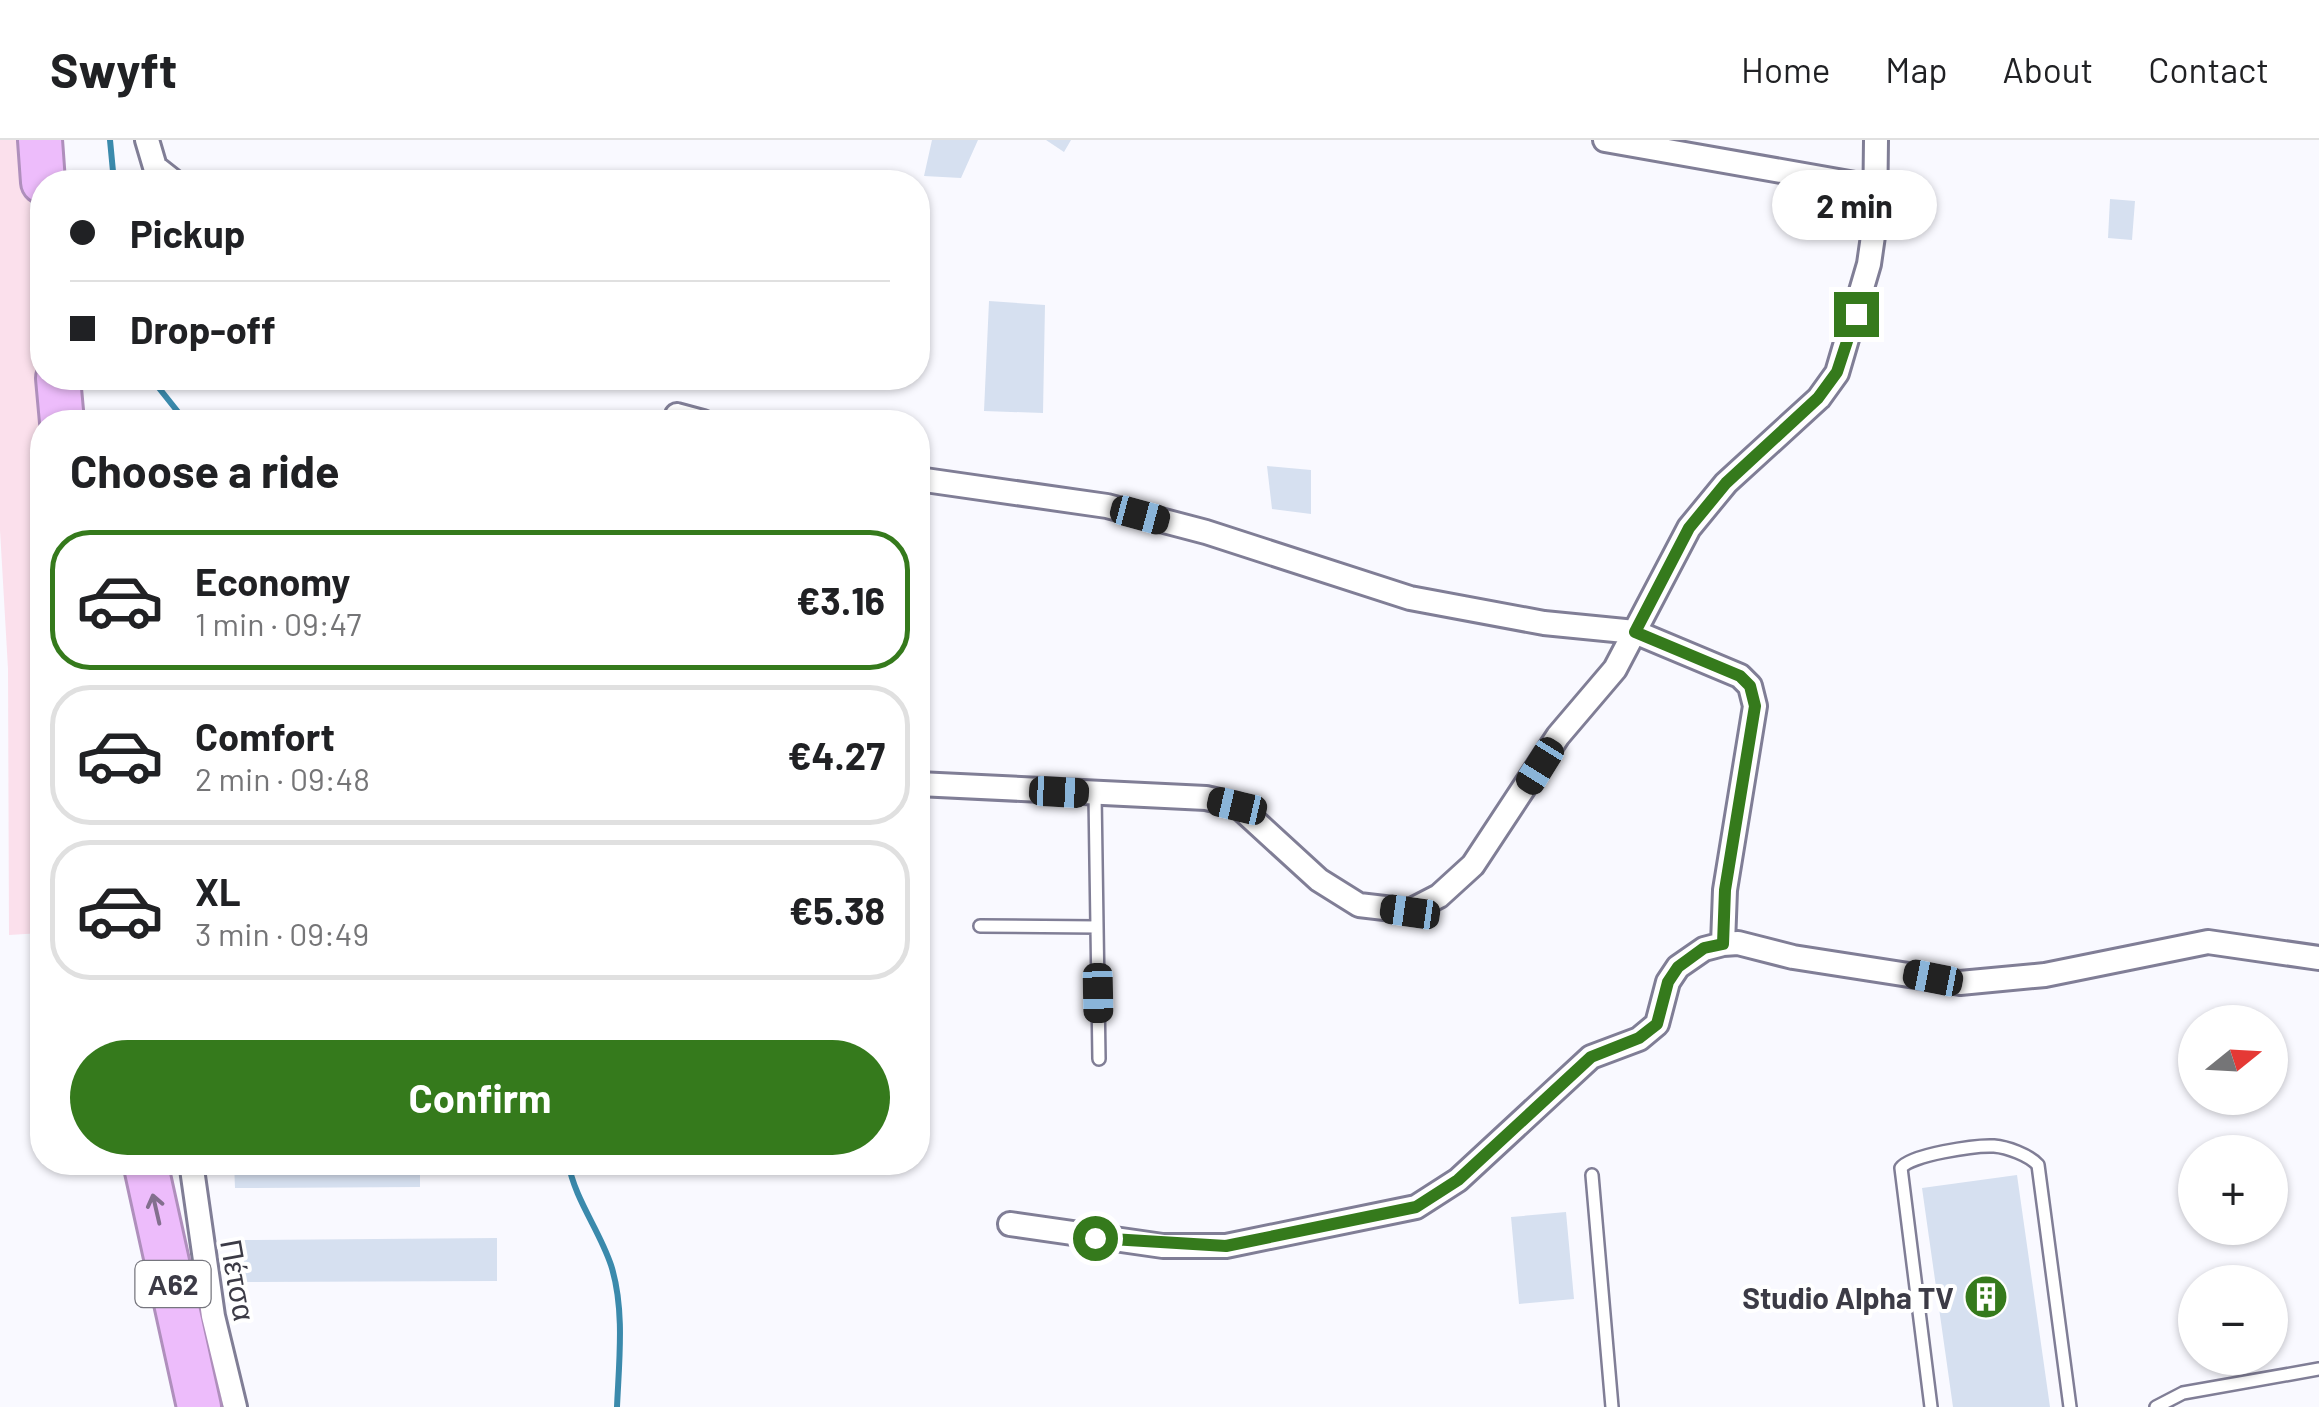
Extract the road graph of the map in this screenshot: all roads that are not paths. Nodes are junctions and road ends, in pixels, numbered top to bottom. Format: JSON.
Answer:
{"nodes":[{"id":1,"x":40,"y":140,"type":"edge"},
{"id":2,"x":147,"y":140,"type":"edge"},
{"id":3,"x":1606,"y":140,"type":"edge"},
{"id":4,"x":1876,"y":140,"type":"edge"},
{"id":5,"x":42,"y":170,"type":"edge"},
{"id":6,"x":159,"y":170,"type":"edge"},
{"id":7,"x":1872,"y":186,"type":"junction"},
{"id":8,"x":930,"y":481,"type":"edge"},
{"id":9,"x":1635,"y":632,"type":"junction"},
{"id":10,"x":930,"y":785,"type":"edge"},
{"id":11,"x":1094,"y":794,"type":"junction"},
{"id":12,"x":980,"y":926,"type":"dead end"},
{"id":13,"x":1097,"y":927,"type":"junction"},
{"id":14,"x":1723,"y":944,"type":"junction"},
{"id":15,"x":2319,"y":958,"type":"edge"},
{"id":16,"x":1099,"y":1059,"type":"dead end"},
{"id":17,"x":148,"y":1175,"type":"edge"},
{"id":18,"x":193,"y":1175,"type":"edge"},
{"id":19,"x":1592,"y":1175,"type":"dead end"},
{"id":20,"x":1010,"y":1224,"type":"dead end"},
{"id":21,"x":2319,"y":1368,"type":"edge"},
{"id":22,"x":199,"y":1407,"type":"edge"},
{"id":23,"x":235,"y":1407,"type":"edge"},
{"id":24,"x":1612,"y":1407,"type":"edge"},
{"id":25,"x":1931,"y":1407,"type":"edge"},
{"id":26,"x":2070,"y":1407,"type":"edge"},
{"id":27,"x":2156,"y":1407,"type":"edge"}],
"edges":[{"from":1,"to":5,"type":"highway"},
{"from":2,"to":6,"type":"street"},
{"from":3,"to":7,"type":"street"},
{"from":4,"to":7,"type":"street"},
{"from":7,"to":9,"type":"street"},
{"from":8,"to":9,"type":"street"},
{"from":9,"to":11,"type":"street"},
{"from":9,"to":14,"type":"street"},
{"from":10,"to":11,"type":"street"},
{"from":11,"to":13,"type":"lane"},
{"from":12,"to":13,"type":"lane"},
{"from":13,"to":16,"type":"lane"},
{"from":14,"to":15,"type":"street"},
{"from":14,"to":20,"type":"street"},
{"from":22,"to":17,"type":"highway","number":"Α62","one_way":true},
{"from":18,"to":23,"type":"street","name":"Πέτσα"},
{"from":19,"to":24,"type":"lane"},
{"from":21,"to":27,"type":"lane"},
{"from":25,"to":26,"type":"lane"}]}
